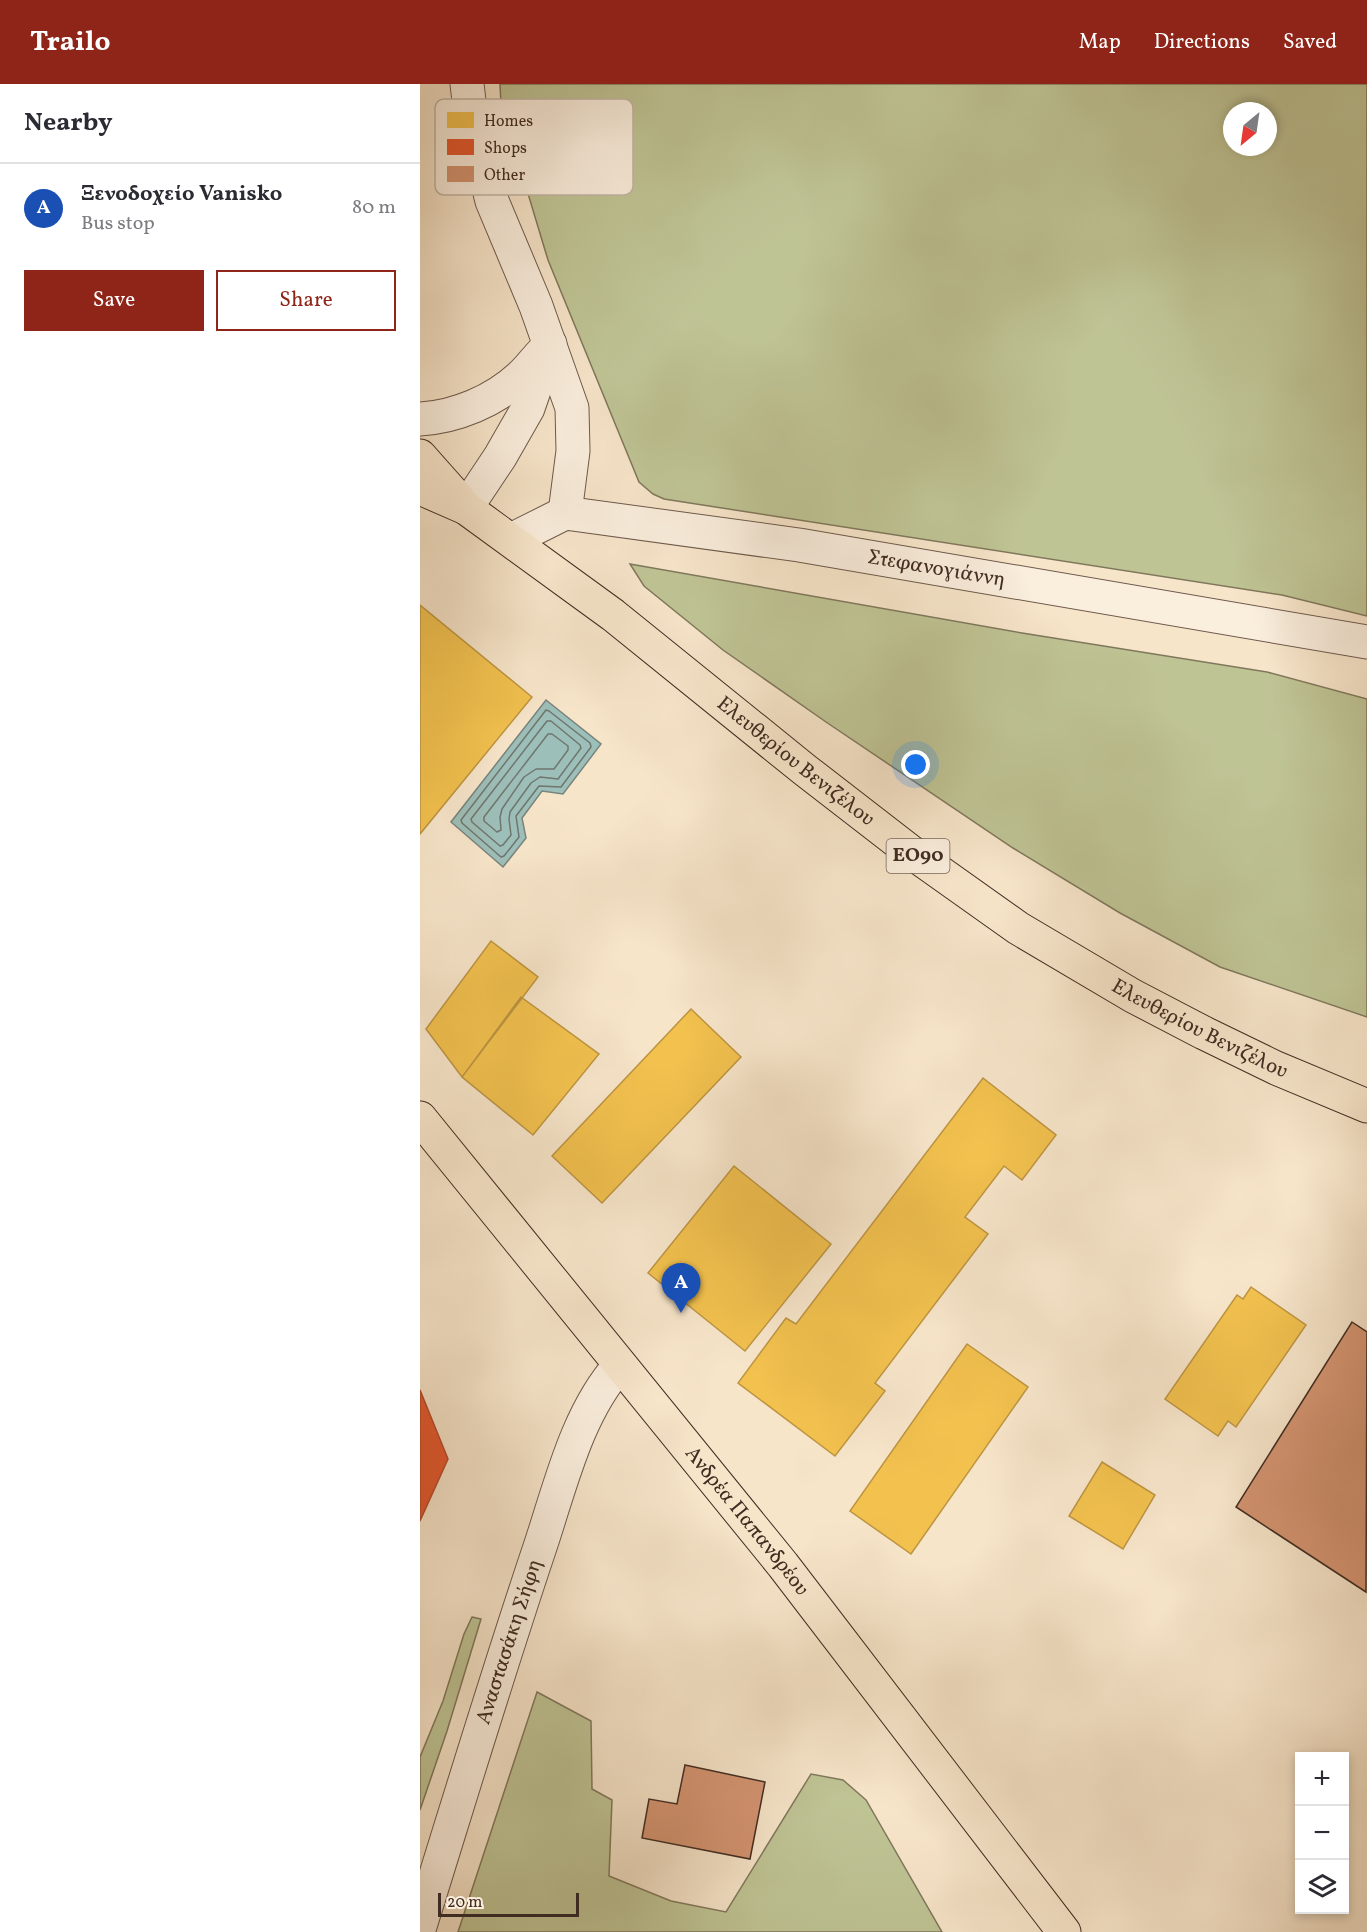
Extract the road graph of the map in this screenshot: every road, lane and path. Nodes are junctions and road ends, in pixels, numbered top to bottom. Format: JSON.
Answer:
{"nodes":[{"id":1,"x":466,"y":84,"type":"edge"},
{"id":2,"x":469,"y":99,"type":"edge"},
{"id":3,"x":490,"y":195,"type":"edge"},
{"id":4,"x":550,"y":344,"type":"junction"},
{"id":5,"x":420,"y":419,"type":"edge"},
{"id":6,"x":420,"y":456,"type":"edge"},
{"id":7,"x":420,"y":488,"type":"edge"},
{"id":8,"x":466,"y":508,"type":"junction"},
{"id":9,"x":565,"y":513,"type":"junction"},
{"id":10,"x":511,"y":540,"type":"junction"},
{"id":11,"x":1367,"y":642,"type":"edge"},
{"id":12,"x":1367,"y":1106,"type":"edge"},
{"id":13,"x":420,"y":1118,"type":"edge"},
{"id":14,"x":620,"y":1365,"type":"junction"},
{"id":15,"x":420,"y":1926,"type":"edge"},
{"id":16,"x":1064,"y":1932,"type":"edge"}],
"edges":[{"from":1,"to":2,"type":"street"},
{"from":3,"to":4,"type":"street"},
{"from":4,"to":5,"type":"street"},
{"from":4,"to":8,"type":"street"},
{"from":4,"to":9,"type":"street"},
{"from":6,"to":8,"type":"main road","number":"ΕΟ90"},
{"from":7,"to":8,"type":"main road","number":"ΕΟ90"},
{"from":8,"to":10,"type":"main road","name":"Ελευθερίου Βενιζέλου","number":"ΕΟ90"},
{"from":9,"to":10,"type":"street"},
{"from":9,"to":11,"type":"street","name":"Στεφανογιάννη"},
{"from":10,"to":12,"type":"main road","name":"Ελευθερίου Βενιζέλου","number":"ΕΟ90"},
{"from":13,"to":14,"type":"main road","name":"Ανδρέα Παπανδρέου"},
{"from":14,"to":15,"type":"street","name":"Αναστασάκη Σήφη"},
{"from":14,"to":16,"type":"main road","name":"Ανδρέα Παπανδρέου"}]}
